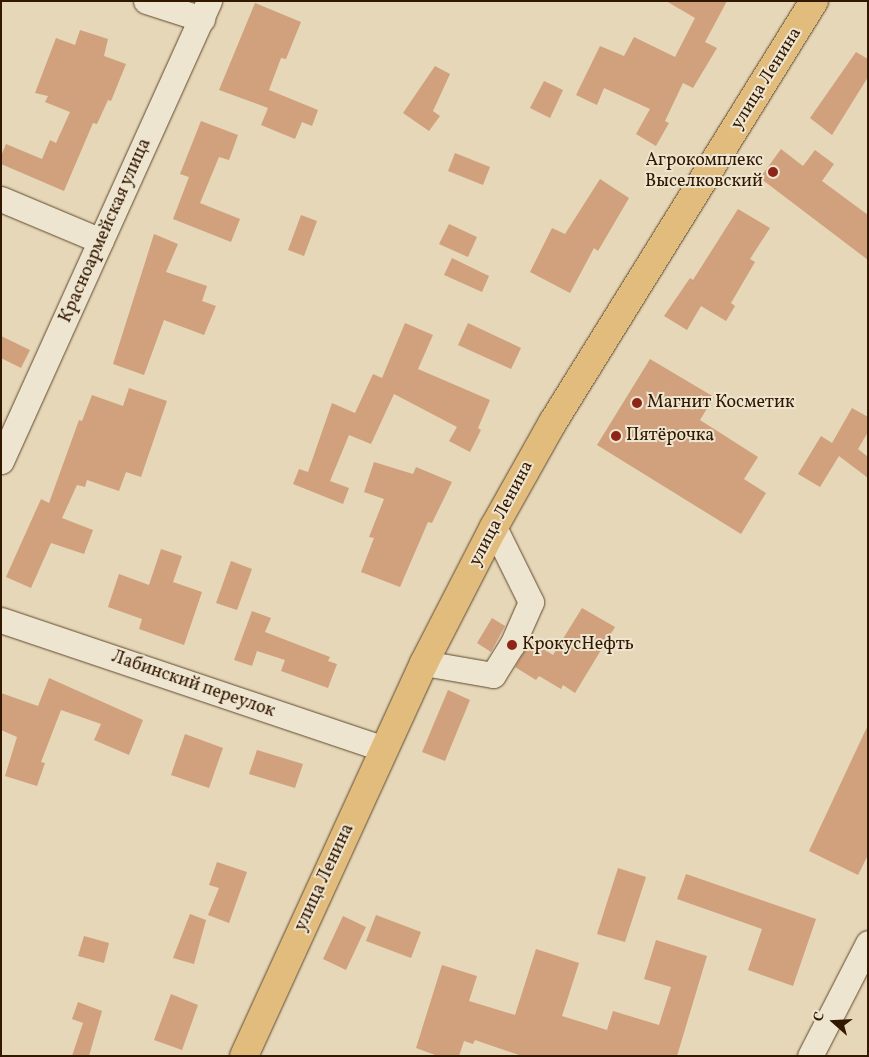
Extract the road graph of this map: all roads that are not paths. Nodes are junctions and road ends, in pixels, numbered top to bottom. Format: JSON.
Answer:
{"nodes":[{"id":1,"x":146,"y":1,"type":"edge"},
{"id":2,"x":814,"y":1,"type":"edge"},
{"id":3,"x":206,"y":10,"type":"edge"},
{"id":4,"x":1,"y":198,"type":"edge"},
{"id":5,"x":101,"y":242,"type":"junction"},
{"id":6,"x":1,"y":461,"type":"edge"},
{"id":7,"x":494,"y":527,"type":"junction"},
{"id":8,"x":1,"y":620,"type":"edge"},
{"id":9,"x":424,"y":663,"type":"junction"},
{"id":10,"x":384,"y":749,"type":"junction"},
{"id":11,"x":868,"y":942,"type":"edge"},
{"id":12,"x":244,"y":1056,"type":"edge"},
{"id":13,"x":810,"y":1056,"type":"edge"}],
"edges":[{"from":1,"to":3,"type":"street"},
{"from":2,"to":7,"type":"main road","name":"улица Ленина"},
{"from":3,"to":5,"type":"street","name":"Красноармейская улица"},
{"from":4,"to":5,"type":"street"},
{"from":5,"to":6,"type":"street","name":"Красноармейская улица"},
{"from":7,"to":9,"type":"main road","name":"улица Ленина"},
{"from":7,"to":9,"type":"street"},
{"from":8,"to":10,"type":"street","name":"Лабинский переулок"},
{"from":9,"to":10,"type":"main road","name":"улица Ленина"},
{"from":10,"to":12,"type":"main road","name":"улица Ленина"},
{"from":11,"to":13,"type":"street"}]}
